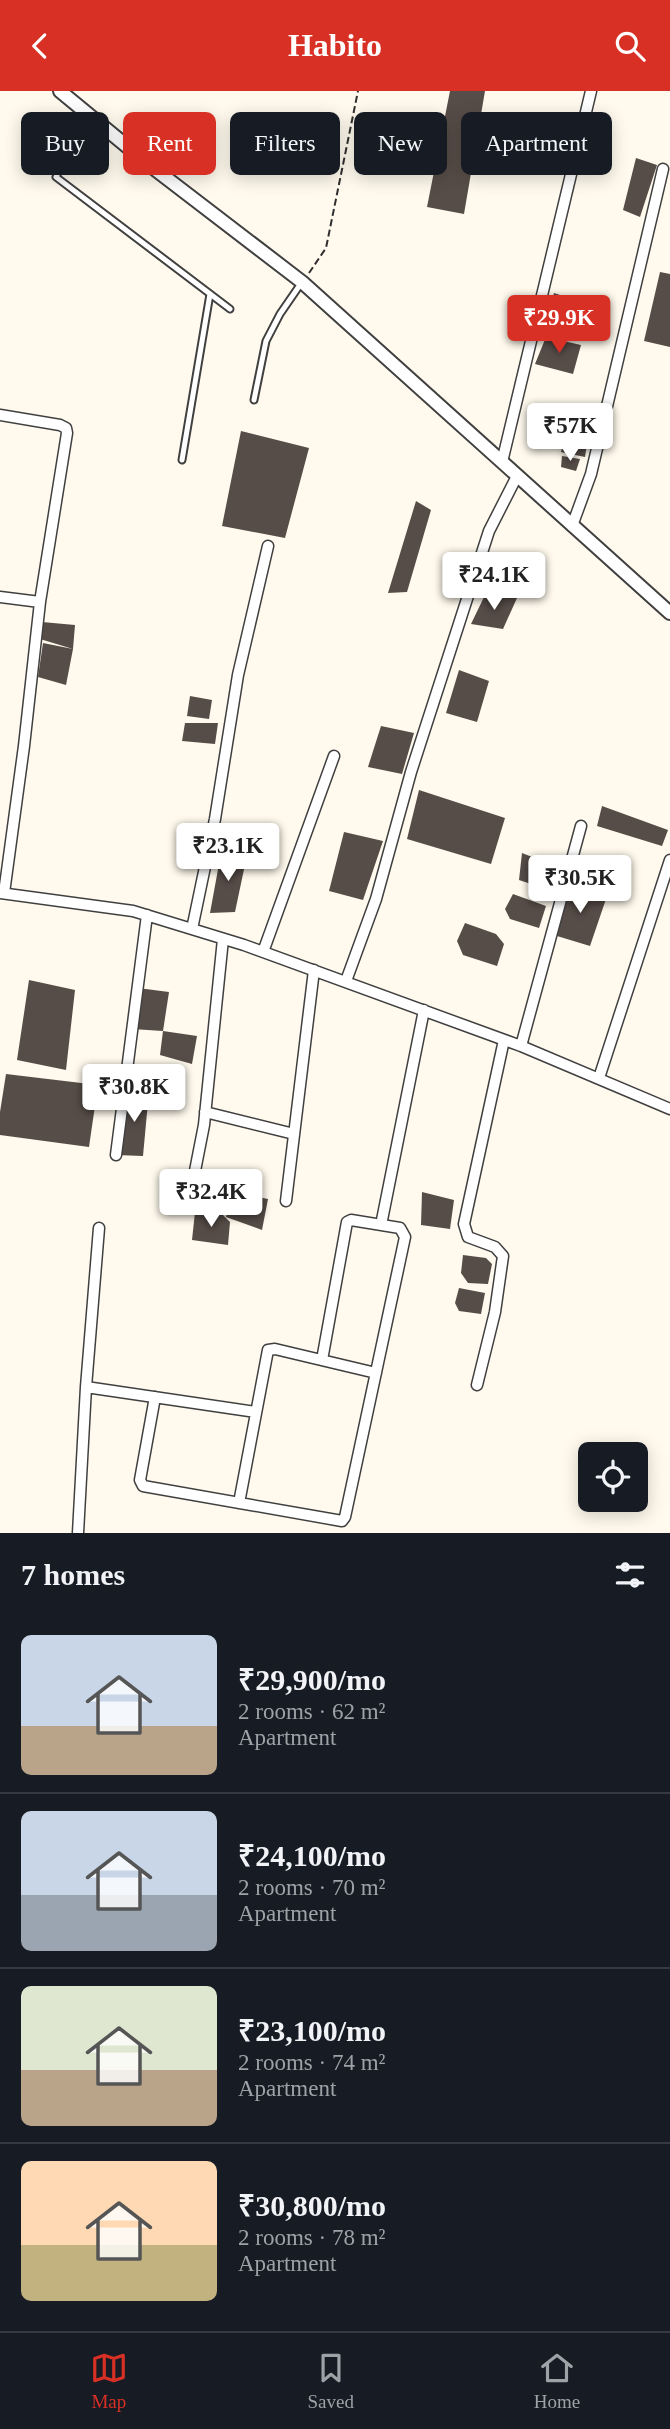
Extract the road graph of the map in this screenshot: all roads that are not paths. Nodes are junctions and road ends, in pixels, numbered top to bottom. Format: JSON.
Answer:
{"nodes":[{"id":1,"x":60,"y":91,"type":"edge"},
{"id":2,"x":591,"y":91,"type":"edge"},
{"id":3,"x":85,"y":112,"type":"edge"},
{"id":4,"x":109,"y":131,"type":"edge"},
{"id":5,"x":663,"y":169,"type":"dead end"},
{"id":6,"x":57,"y":175,"type":"edge"},
{"id":7,"x":302,"y":282,"type":"junction"},
{"id":8,"x":210,"y":293,"type":"junction"},
{"id":9,"x":230,"y":309,"type":"dead end"},
{"id":10,"x":254,"y":400,"type":"dead end"},
{"id":11,"x":0,"y":415,"type":"edge"},
{"id":12,"x":182,"y":460,"type":"dead end"},
{"id":13,"x":502,"y":462,"type":"junction"},
{"id":14,"x":517,"y":476,"type":"junction"},
{"id":15,"x":572,"y":526,"type":"junction"},
{"id":16,"x":268,"y":546,"type":"dead end"},
{"id":17,"x":0,"y":597,"type":"edge"},
{"id":18,"x":40,"y":602,"type":"junction"},
{"id":19,"x":670,"y":613,"type":"edge"},
{"id":20,"x":334,"y":756,"type":"dead end"},
{"id":21,"x":581,"y":826,"type":"dead end"},
{"id":22,"x":670,"y":860,"type":"edge"},
{"id":23,"x":2,"y":893,"type":"edge"},
{"id":24,"x":147,"y":915,"type":"junction"},
{"id":25,"x":192,"y":929,"type":"junction"},
{"id":26,"x":223,"y":939,"type":"junction"},
{"id":27,"x":263,"y":952,"type":"junction"},
{"id":28,"x":314,"y":970,"type":"junction"},
{"id":29,"x":346,"y":981,"type":"junction"},
{"id":30,"x":425,"y":1010,"type":"junction"},
{"id":31,"x":504,"y":1039,"type":"junction"},
{"id":32,"x":520,"y":1046,"type":"junction"},
{"id":33,"x":599,"y":1078,"type":"junction"},
{"id":34,"x":670,"y":1109,"type":"edge"},
{"id":35,"x":205,"y":1112,"type":"junction"},
{"id":36,"x":294,"y":1134,"type":"junction"},
{"id":37,"x":116,"y":1155,"type":"dead end"},
{"id":38,"x":193,"y":1181,"type":"dead end"},
{"id":39,"x":286,"y":1201,"type":"dead end"},
{"id":40,"x":381,"y":1225,"type":"junction"},
{"id":41,"x":99,"y":1228,"type":"dead end"},
{"id":42,"x":321,"y":1360,"type":"junction"},
{"id":43,"x":376,"y":1373,"type":"junction"},
{"id":44,"x":477,"y":1385,"type":"dead end"},
{"id":45,"x":86,"y":1387,"type":"junction"},
{"id":46,"x":155,"y":1397,"type":"junction"},
{"id":47,"x":256,"y":1412,"type":"junction"},
{"id":48,"x":239,"y":1503,"type":"junction"},
{"id":49,"x":78,"y":1533,"type":"edge"}],
"edges":[{"from":1,"to":3,"type":"street"},
{"from":2,"to":13,"type":"street"},
{"from":4,"to":7,"type":"street"},
{"from":5,"to":15,"type":"street"},
{"from":6,"to":8,"type":"lane"},
{"from":7,"to":10,"type":"lane"},
{"from":7,"to":13,"type":"street"},
{"from":8,"to":9,"type":"lane"},
{"from":8,"to":12,"type":"lane"},
{"from":11,"to":18,"type":"street"},
{"from":13,"to":14,"type":"street"},
{"from":14,"to":15,"type":"street"},
{"from":14,"to":29,"type":"street"},
{"from":15,"to":19,"type":"street"},
{"from":16,"to":25,"type":"street"},
{"from":17,"to":18,"type":"street"},
{"from":18,"to":23,"type":"street"},
{"from":20,"to":27,"type":"street"},
{"from":21,"to":32,"type":"street"},
{"from":22,"to":33,"type":"street"},
{"from":23,"to":24,"type":"street"},
{"from":24,"to":25,"type":"street"},
{"from":24,"to":37,"type":"street"},
{"from":25,"to":26,"type":"street"},
{"from":26,"to":27,"type":"street"},
{"from":26,"to":35,"type":"street"},
{"from":27,"to":28,"type":"street"},
{"from":28,"to":29,"type":"street"},
{"from":28,"to":36,"type":"street"},
{"from":29,"to":30,"type":"street"},
{"from":30,"to":31,"type":"street"},
{"from":30,"to":40,"type":"street"},
{"from":31,"to":32,"type":"street"},
{"from":31,"to":44,"type":"street"},
{"from":32,"to":33,"type":"street"},
{"from":33,"to":34,"type":"street"},
{"from":35,"to":36,"type":"street"},
{"from":35,"to":38,"type":"street"},
{"from":36,"to":39,"type":"street"},
{"from":40,"to":42,"type":"street"},
{"from":40,"to":43,"type":"street"},
{"from":41,"to":45,"type":"street"},
{"from":42,"to":43,"type":"street"},
{"from":42,"to":47,"type":"street"},
{"from":43,"to":48,"type":"street"},
{"from":45,"to":46,"type":"street"},
{"from":45,"to":49,"type":"street"},
{"from":46,"to":47,"type":"street"},
{"from":46,"to":48,"type":"street"},
{"from":47,"to":48,"type":"street"}]}
